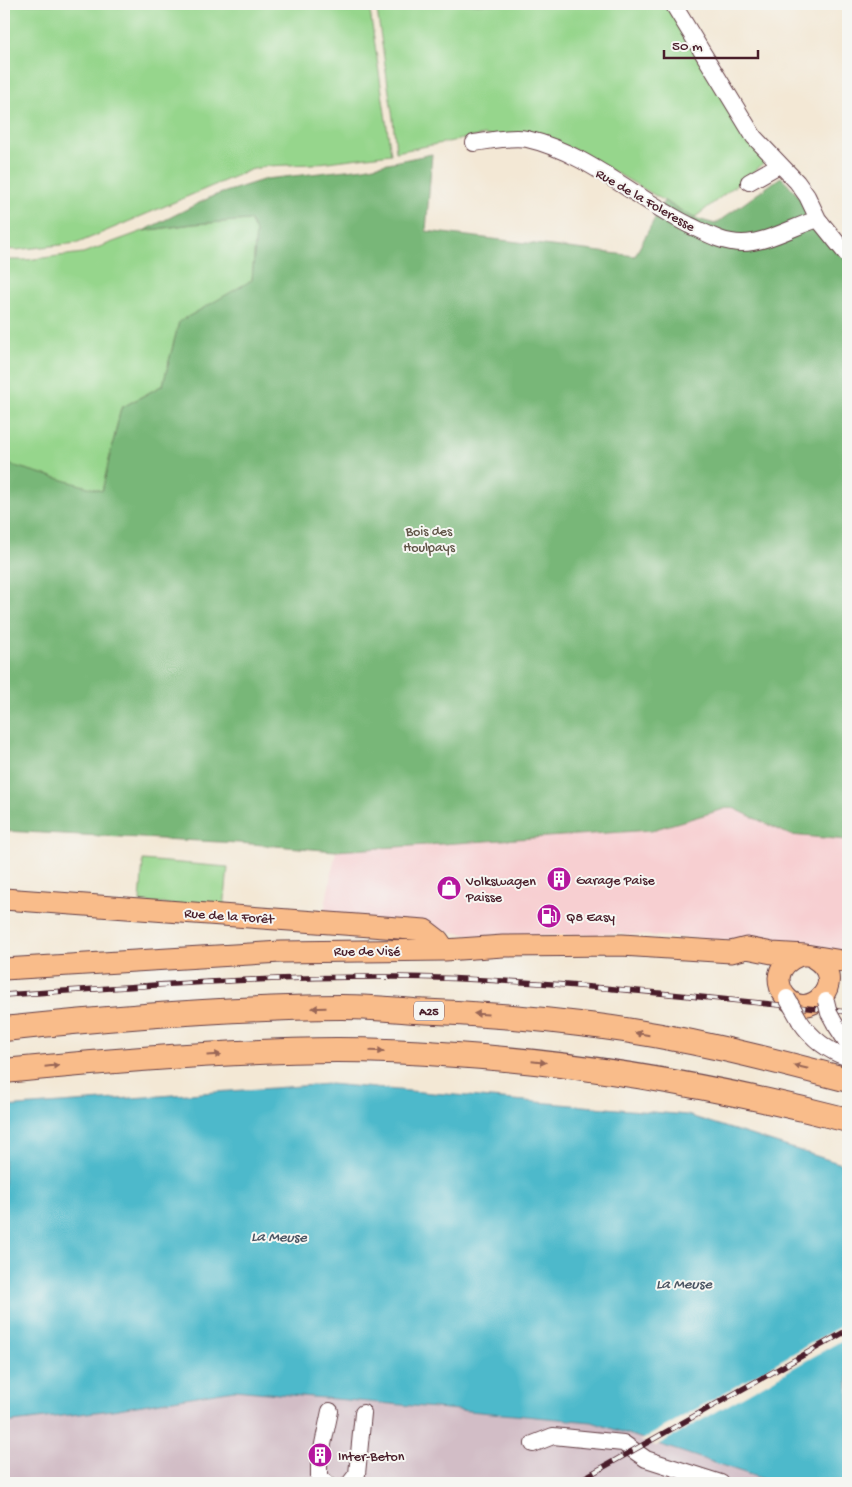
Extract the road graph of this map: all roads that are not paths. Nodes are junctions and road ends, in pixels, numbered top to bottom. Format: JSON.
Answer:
{"nodes":[{"id":1,"x":673,"y":4,"type":"edge"},
{"id":2,"x":474,"y":143,"type":"dead end"},
{"id":3,"x":779,"y":164,"type":"junction"},
{"id":4,"x":749,"y":182,"type":"dead end"},
{"id":5,"x":818,"y":218,"type":"junction"},
{"id":6,"x":848,"y":256,"type":"edge"},
{"id":7,"x":4,"y":899,"type":"edge"},
{"id":8,"x":445,"y":950,"type":"junction"},
{"id":9,"x":731,"y":952,"type":"junction"},
{"id":10,"x":806,"y":956,"type":"junction"},
{"id":11,"x":848,"y":962,"type":"edge"},
{"id":12,"x":4,"y":968,"type":"edge"},
{"id":13,"x":848,"y":974,"type":"edge"},
{"id":14,"x":783,"y":991,"type":"junction"},
{"id":15,"x":824,"y":995,"type":"junction"},
{"id":16,"x":4,"y":1029,"type":"edge"},
{"id":17,"x":848,"y":1044,"type":"edge"},
{"id":18,"x":848,"y":1058,"type":"edge"},
{"id":19,"x":4,"y":1071,"type":"edge"},
{"id":20,"x":848,"y":1080,"type":"edge"},
{"id":21,"x":848,"y":1120,"type":"edge"},
{"id":22,"x":330,"y":1411,"type":"dead end"},
{"id":23,"x":363,"y":1413,"type":"dead end"},
{"id":24,"x":533,"y":1444,"type":"dead end"},
{"id":25,"x":326,"y":1483,"type":"edge"},
{"id":26,"x":350,"y":1483,"type":"edge"},
{"id":27,"x":720,"y":1483,"type":"edge"}],
"edges":[{"from":1,"to":3,"type":"street"},
{"from":2,"to":5,"type":"street","name":"Rue de la Foleresse"},
{"from":3,"to":4,"type":"street"},
{"from":3,"to":5,"type":"street"},
{"from":5,"to":6,"type":"street"},
{"from":7,"to":8,"type":"main road","name":"Rue de la Forêt"},
{"from":8,"to":9,"type":"main road","name":"Rue de Visé"},
{"from":8,"to":12,"type":"main road","name":"Rue de Visé"},
{"from":9,"to":10,"type":"main road","name":"Rue de Visé"},
{"from":9,"to":14,"type":"main road","name":"Rue de Visé"},
{"from":10,"to":11,"type":"main road","name":"Rue de Visé"},
{"from":10,"to":14,"type":"main road"},
{"from":10,"to":15,"type":"main road"},
{"from":13,"to":15,"type":"main road"},
{"from":14,"to":15,"type":"main road"},
{"from":14,"to":18,"type":"street","bridge":true},
{"from":15,"to":17,"type":"street","bridge":true},
{"from":20,"to":16,"type":"highway","number":"A25","one_way":true},
{"from":19,"to":21,"type":"highway","one_way":true},
{"from":22,"to":25,"type":"street"},
{"from":23,"to":26,"type":"street"},
{"from":24,"to":27,"type":"street"}]}
